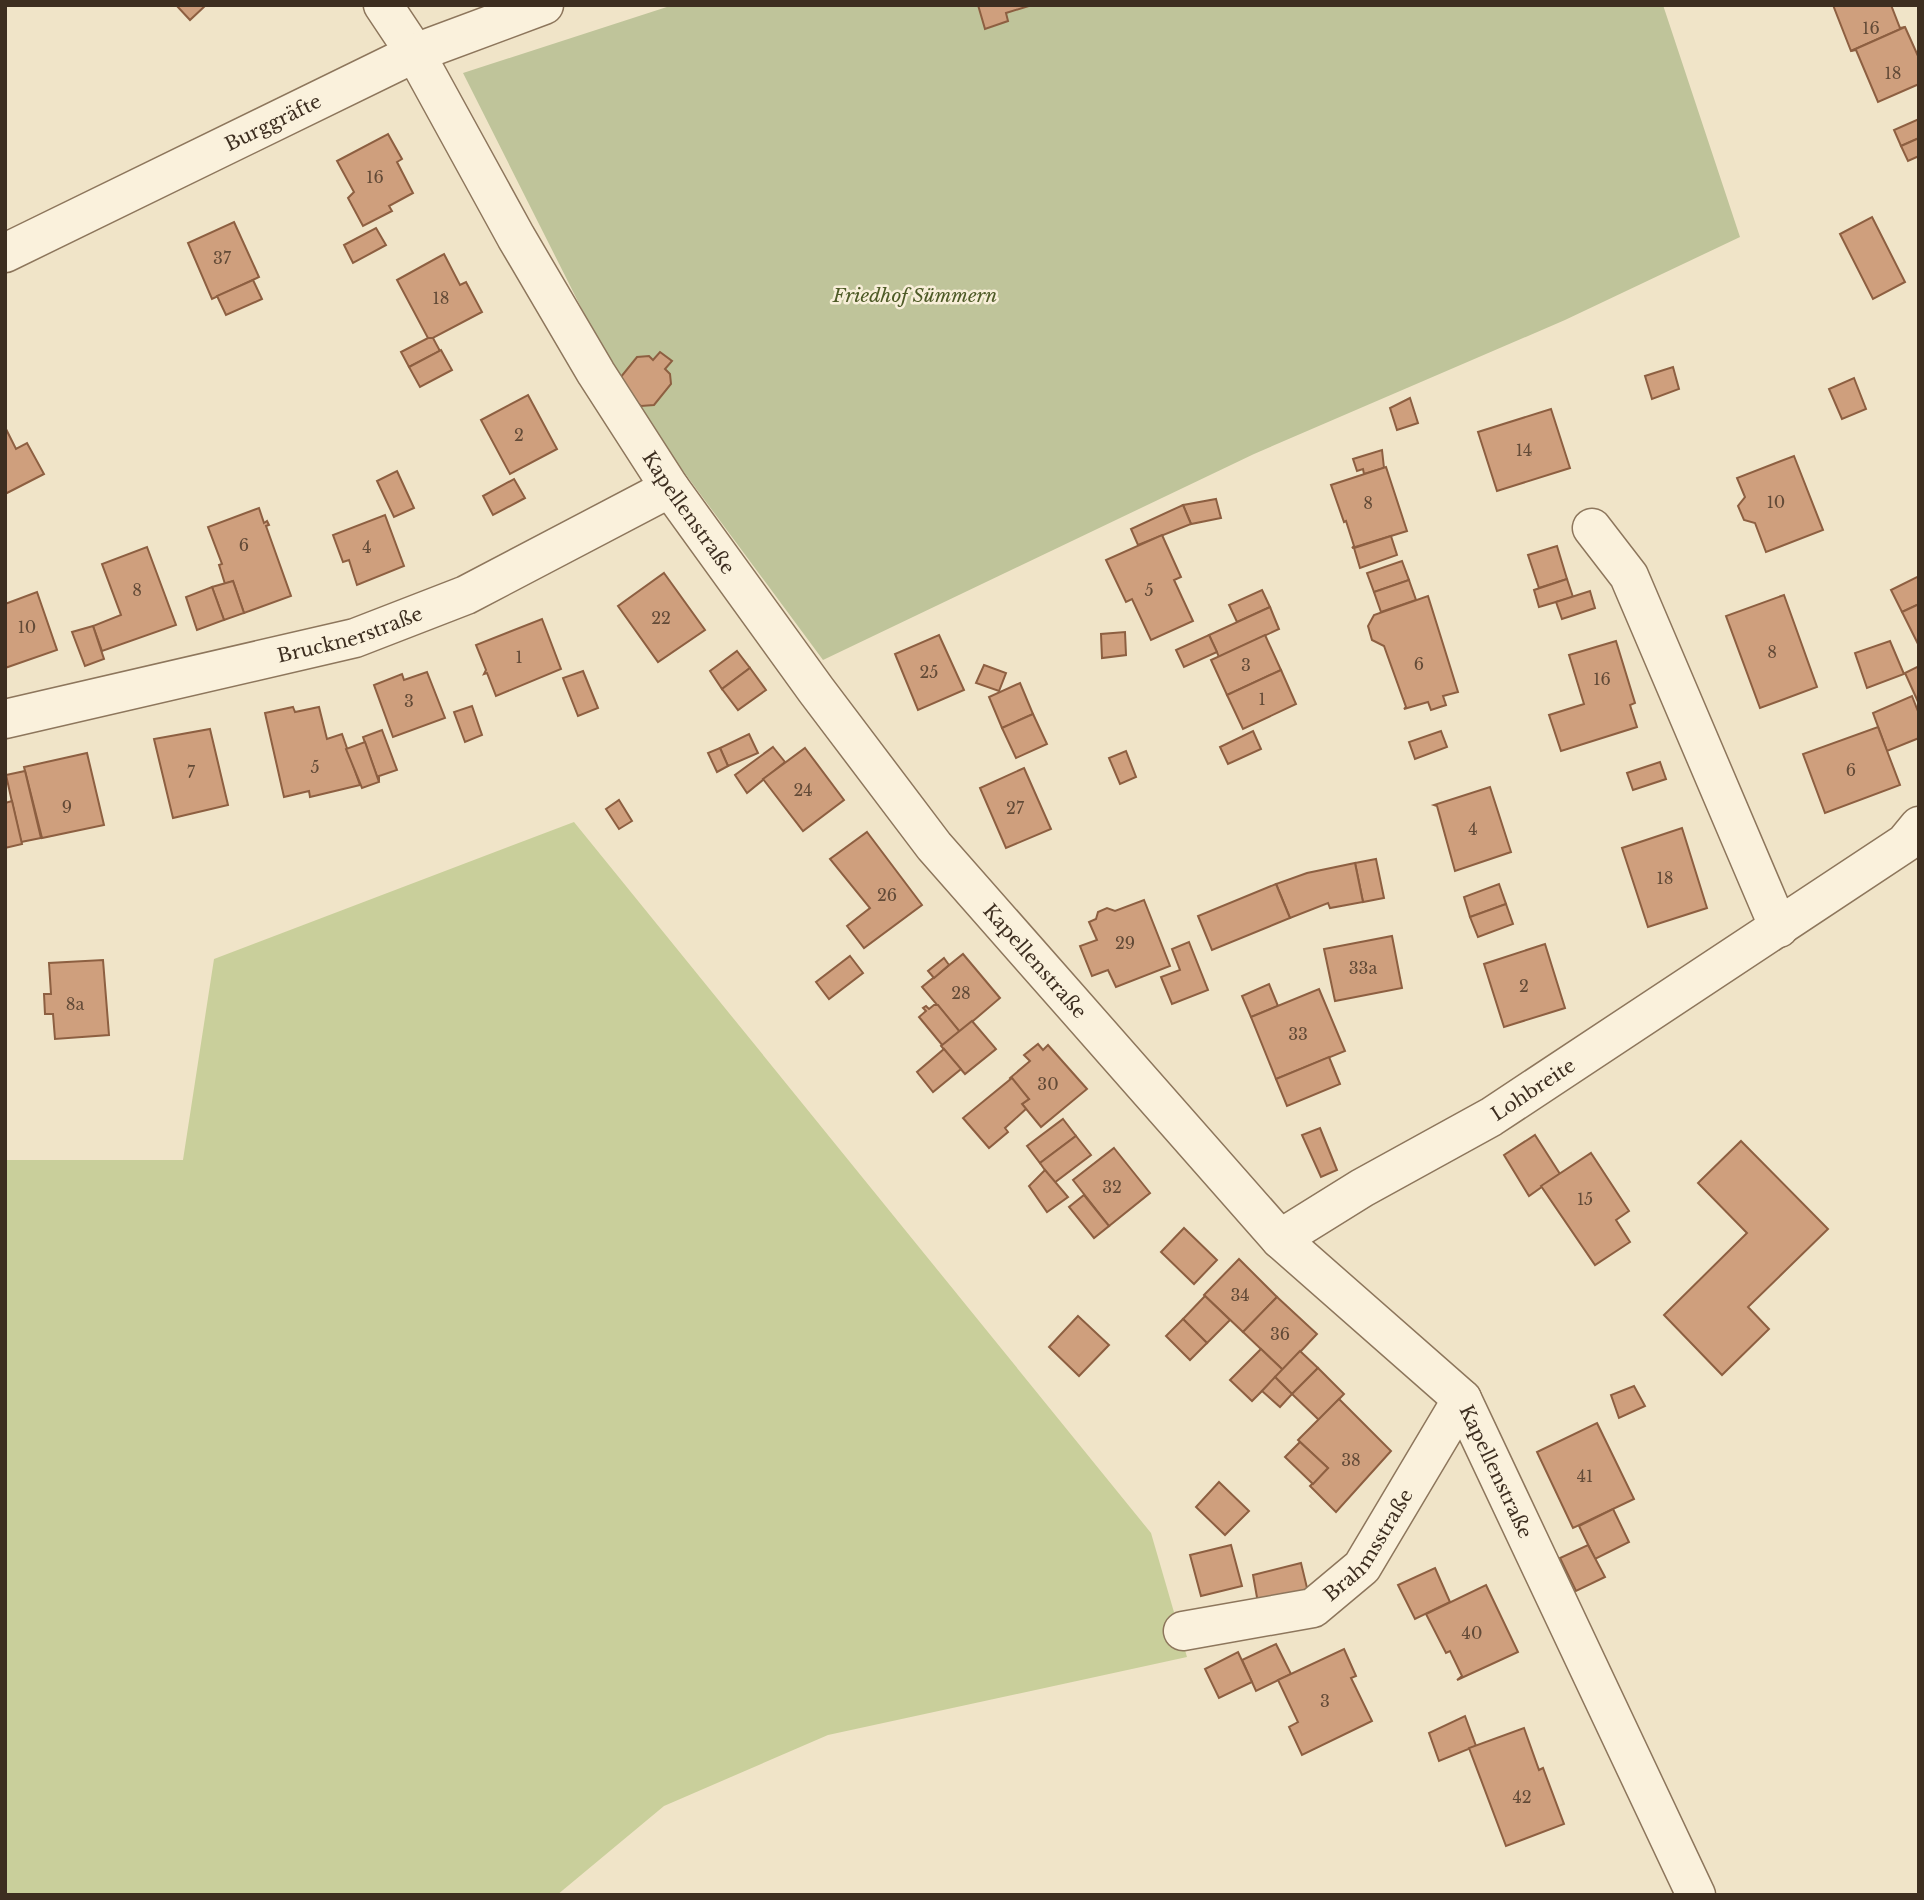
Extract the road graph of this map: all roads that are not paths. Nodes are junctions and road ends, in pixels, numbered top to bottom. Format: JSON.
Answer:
{"nodes":[{"id":1,"x":383,"y":5,"type":"edge"},
{"id":2,"x":544,"y":5,"type":"edge"},
{"id":3,"x":415,"y":54,"type":"junction"},
{"id":4,"x":5,"y":253,"type":"edge"},
{"id":5,"x":670,"y":488,"type":"junction"},
{"id":6,"x":1592,"y":528,"type":"dead end"},
{"id":7,"x":5,"y":719,"type":"edge"},
{"id":8,"x":1919,"y":825,"type":"edge"},
{"id":9,"x":1779,"y":928,"type":"junction"},
{"id":10,"x":1280,"y":1239,"type":"junction"},
{"id":11,"x":1462,"y":1399,"type":"junction"},
{"id":12,"x":1183,"y":1631,"type":"dead end"},
{"id":13,"x":1696,"y":1895,"type":"edge"}],
"edges":[{"from":1,"to":3,"type":"street","name":"Kapellenstraße"},
{"from":2,"to":3,"type":"street","name":"Burggräfte"},
{"from":3,"to":4,"type":"street","name":"Burggräfte"},
{"from":3,"to":5,"type":"street","name":"Kapellenstraße"},
{"from":5,"to":7,"type":"street","name":"Brucknerstraße"},
{"from":5,"to":10,"type":"street","name":"Kapellenstraße"},
{"from":6,"to":9,"type":"street"},
{"from":8,"to":9,"type":"street","name":"Lohbreite"},
{"from":9,"to":10,"type":"street","name":"Lohbreite"},
{"from":10,"to":11,"type":"street","name":"Kapellenstraße"},
{"from":11,"to":12,"type":"street","name":"Brahmsstraße"},
{"from":11,"to":13,"type":"street","name":"Kapellenstraße"}]}
